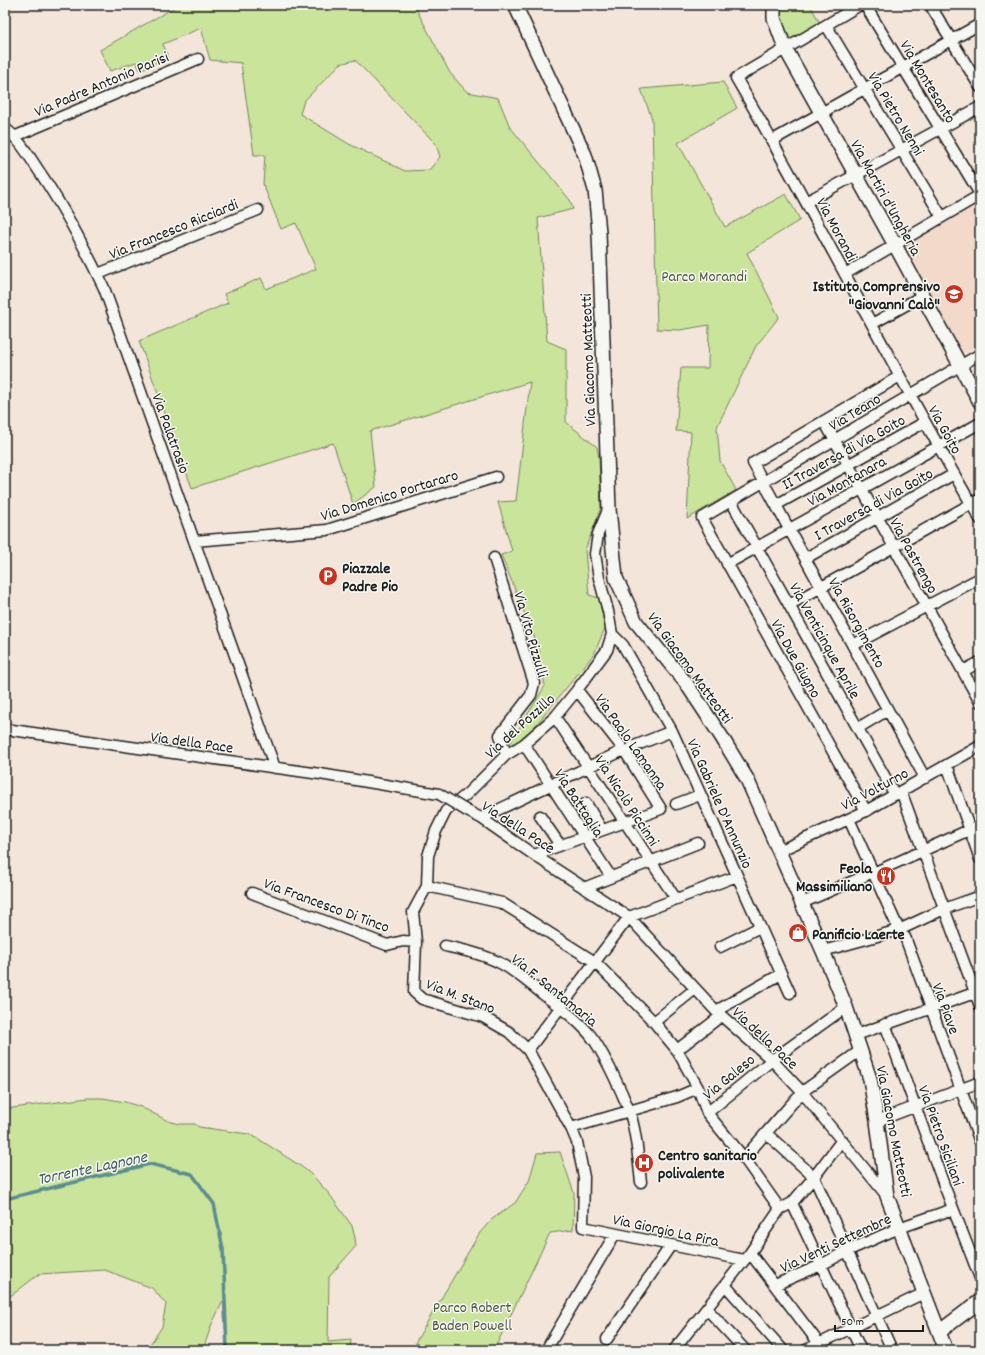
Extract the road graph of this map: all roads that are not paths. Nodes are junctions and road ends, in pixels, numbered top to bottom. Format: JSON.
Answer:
{"nodes":[{"id":1,"x":515,"y":5,"type":"edge"},
{"id":2,"x":774,"y":5,"type":"edge"},
{"id":3,"x":860,"y":5,"type":"edge"},
{"id":4,"x":865,"y":5,"type":"edge"},
{"id":5,"x":930,"y":5,"type":"edge"},
{"id":6,"x":826,"y":24,"type":"junction"},
{"id":7,"x":980,"y":24,"type":"edge"},
{"id":8,"x":951,"y":40,"type":"junction"},
{"id":9,"x":785,"y":48,"type":"junction"},
{"id":10,"x":198,"y":59,"type":"dead end"},
{"id":11,"x":902,"y":67,"type":"junction"},
{"id":12,"x":980,"y":87,"type":"edge"},
{"id":13,"x":864,"y":88,"type":"junction"},
{"id":14,"x":980,"y":106,"type":"edge"},
{"id":15,"x":821,"y":113,"type":"junction"},
{"id":16,"x":5,"y":128,"type":"edge"},
{"id":17,"x":940,"y":128,"type":"junction"},
{"id":18,"x":16,"y":136,"type":"junction"},
{"id":19,"x":773,"y":140,"type":"junction"},
{"id":20,"x":901,"y":150,"type":"junction"},
{"id":21,"x":856,"y":174,"type":"junction"},
{"id":22,"x":980,"y":194,"type":"edge"},
{"id":23,"x":806,"y":202,"type":"junction"},
{"id":24,"x":258,"y":210,"type":"dead end"},
{"id":25,"x":942,"y":217,"type":"junction"},
{"id":26,"x":895,"y":244,"type":"junction"},
{"id":27,"x":98,"y":274,"type":"junction"},
{"id":28,"x":845,"y":274,"type":"junction"},
{"id":29,"x":922,"y":296,"type":"junction"},
{"id":30,"x":872,"y":324,"type":"junction"},
{"id":31,"x":980,"y":354,"type":"edge"},
{"id":32,"x":960,"y":366,"type":"junction"},
{"id":33,"x":900,"y":376,"type":"junction"},
{"id":34,"x":910,"y":395,"type":"junction"},
{"id":35,"x":980,"y":402,"type":"edge"},
{"id":36,"x":824,"y":421,"type":"junction"},
{"id":37,"x":925,"y":422,"type":"junction"},
{"id":38,"x":980,"y":423,"type":"edge"},
{"id":39,"x":834,"y":440,"type":"junction"},
{"id":40,"x":938,"y":446,"type":"junction"},
{"id":41,"x":848,"y":465,"type":"junction"},
{"id":42,"x":954,"y":474,"type":"junction"},
{"id":43,"x":496,"y":477,"type":"dead end"},
{"id":44,"x":763,"y":482,"type":"junction"},
{"id":45,"x":861,"y":489,"type":"junction"},
{"id":46,"x":731,"y":501,"type":"junction"},
{"id":47,"x":976,"y":502,"type":"edge"},
{"id":48,"x":776,"y":505,"type":"junction"},
{"id":49,"x":608,"y":509,"type":"junction"},
{"id":50,"x":702,"y":518,"type":"joint"},
{"id":51,"x":877,"y":518,"type":"junction"},
{"id":52,"x":980,"y":519,"type":"edge"},
{"id":53,"x":789,"y":529,"type":"junction"},
{"id":54,"x":194,"y":541,"type":"junction"},
{"id":55,"x":757,"y":547,"type":"junction"},
{"id":56,"x":894,"y":547,"type":"junction"},
{"id":57,"x":494,"y":558,"type":"dead end"},
{"id":58,"x":806,"y":558,"type":"junction"},
{"id":59,"x":727,"y":564,"type":"junction"},
{"id":60,"x":980,"y":578,"type":"edge"},
{"id":61,"x":821,"y":587,"type":"junction"},
{"id":62,"x":789,"y":605,"type":"junction"},
{"id":63,"x":926,"y":606,"type":"junction"},
{"id":64,"x":612,"y":634,"type":"junction"},
{"id":65,"x":853,"y":645,"type":"junction"},
{"id":66,"x":980,"y":662,"type":"edge"},
{"id":67,"x":963,"y":671,"type":"junction"},
{"id":68,"x":577,"y":690,"type":"junction"},
{"id":69,"x":979,"y":699,"type":"edge"},
{"id":70,"x":888,"y":710,"type":"junction"},
{"id":71,"x":555,"y":717,"type":"junction"},
{"id":72,"x":858,"y":728,"type":"junction"},
{"id":73,"x":5,"y":729,"type":"edge"},
{"id":74,"x":672,"y":730,"type":"junction"},
{"id":75,"x":524,"y":744,"type":"junction"},
{"id":76,"x":980,"y":746,"type":"edge"},
{"id":77,"x":628,"y":749,"type":"junction"},
{"id":78,"x":506,"y":756,"type":"junction"},
{"id":79,"x":947,"y":765,"type":"junction"},
{"id":80,"x":588,"y":767,"type":"junction"},
{"id":81,"x":275,"y":768,"type":"junction"},
{"id":82,"x":925,"y":778,"type":"junction"},
{"id":83,"x":551,"y":784,"type":"junction"},
{"id":84,"x":898,"y":793,"type":"junction"},
{"id":85,"x":700,"y":795,"type":"junction"},
{"id":86,"x":586,"y":803,"type":"dead end"},
{"id":87,"x":676,"y":804,"type":"dead end"},
{"id":88,"x":866,"y":811,"type":"junction"},
{"id":89,"x":540,"y":816,"type":"dead end"},
{"id":90,"x":481,"y":818,"type":"junction"},
{"id":91,"x":849,"y":819,"type":"junction"},
{"id":92,"x":625,"y":822,"type":"junction"},
{"id":93,"x":980,"y":825,"type":"edge"},
{"id":94,"x":602,"y":830,"type":"junction"},
{"id":95,"x":970,"y":830,"type":"junction"},
{"id":96,"x":584,"y":836,"type":"junction"},
{"id":97,"x":698,"y":843,"type":"dead end"},
{"id":98,"x":560,"y":845,"type":"junction"},
{"id":99,"x":924,"y":850,"type":"junction"},
{"id":100,"x":779,"y":851,"type":"junction"},
{"id":101,"x":534,"y":855,"type":"junction"},
{"id":102,"x":980,"y":859,"type":"edge"},
{"id":103,"x":651,"y":862,"type":"junction"},
{"id":104,"x":870,"y":874,"type":"junction"},
{"id":105,"x":738,"y":876,"type":"junction"},
{"id":106,"x":611,"y":877,"type":"junction"},
{"id":107,"x":427,"y":886,"type":"junction"},
{"id":108,"x":584,"y":888,"type":"junction"},
{"id":109,"x":252,"y":892,"type":"dead end"},
{"id":110,"x":980,"y":896,"type":"edge"},
{"id":111,"x":676,"y":899,"type":"junction"},
{"id":112,"x":802,"y":902,"type":"junction"},
{"id":113,"x":944,"y":910,"type":"junction"},
{"id":114,"x":629,"y":917,"type":"junction"},
{"id":115,"x":760,"y":928,"type":"junction"},
{"id":116,"x":902,"y":933,"type":"junction"},
{"id":117,"x":416,"y":942,"type":"junction"},
{"id":118,"x":445,"y":946,"type":"dead end"},
{"id":119,"x":720,"y":947,"type":"dead end"},
{"id":120,"x":823,"y":951,"type":"junction"},
{"id":121,"x":595,"y":962,"type":"junction"},
{"id":122,"x":781,"y":974,"type":"junction"},
{"id":123,"x":695,"y":989,"type":"junction"},
{"id":124,"x":978,"y":992,"type":"edge"},
{"id":125,"x":790,"y":993,"type":"dead end"},
{"id":126,"x":980,"y":1006,"type":"edge"},
{"id":127,"x":846,"y":1007,"type":"junction"},
{"id":128,"x":560,"y":1008,"type":"junction"},
{"id":129,"x":931,"y":1008,"type":"junction"},
{"id":130,"x":718,"y":1014,"type":"junction"},
{"id":131,"x":654,"y":1022,"type":"junction"},
{"id":132,"x":885,"y":1024,"type":"junction"},
{"id":133,"x":856,"y":1035,"type":"junction"},
{"id":134,"x":528,"y":1050,"type":"junction"},
{"id":135,"x":677,"y":1050,"type":"junction"},
{"id":136,"x":861,"y":1050,"type":"junction"},
{"id":137,"x":772,"y":1060,"type":"junction"},
{"id":138,"x":980,"y":1082,"type":"edge"},
{"id":139,"x":698,"y":1088,"type":"junction"},
{"id":140,"x":960,"y":1089,"type":"junction"},
{"id":141,"x":802,"y":1092,"type":"junction"},
{"id":142,"x":915,"y":1106,"type":"junction"},
{"id":143,"x":629,"y":1110,"type":"junction"},
{"id":144,"x":707,"y":1113,"type":"junction"},
{"id":145,"x":877,"y":1121,"type":"junction"},
{"id":146,"x":571,"y":1128,"type":"junction"},
{"id":147,"x":766,"y":1133,"type":"junction"},
{"id":148,"x":842,"y":1140,"type":"junction"},
{"id":149,"x":980,"y":1142,"type":"edge"},
{"id":150,"x":744,"y":1158,"type":"junction"},
{"id":151,"x":814,"y":1177,"type":"junction"},
{"id":152,"x":641,"y":1182,"type":"dead end"},
{"id":153,"x":887,"y":1196,"type":"junction"},
{"id":154,"x":792,"y":1204,"type":"junction"},
{"id":155,"x":780,"y":1209,"type":"junction"},
{"id":156,"x":953,"y":1209,"type":"junction"},
{"id":157,"x":583,"y":1227,"type":"joint"},
{"id":158,"x":900,"y":1228,"type":"junction"},
{"id":159,"x":615,"y":1234,"type":"junction"},
{"id":160,"x":671,"y":1244,"type":"junction"},
{"id":161,"x":847,"y":1251,"type":"junction"},
{"id":162,"x":747,"y":1256,"type":"junction"},
{"id":163,"x":976,"y":1256,"type":"edge"},
{"id":164,"x":821,"y":1265,"type":"junction"},
{"id":165,"x":980,"y":1278,"type":"edge"},
{"id":166,"x":725,"y":1285,"type":"junction"},
{"id":167,"x":775,"y":1286,"type":"junction"},
{"id":168,"x":924,"y":1293,"type":"junction"},
{"id":169,"x":980,"y":1301,"type":"edge"},
{"id":170,"x":707,"y":1309,"type":"junction"},
{"id":171,"x":877,"y":1315,"type":"junction"},
{"id":172,"x":851,"y":1328,"type":"junction"},
{"id":173,"x":939,"y":1332,"type":"junction"},
{"id":174,"x":606,"y":1339,"type":"dead end"},
{"id":175,"x":822,"y":1347,"type":"edge"},
{"id":176,"x":546,"y":1350,"type":"edge"},
{"id":177,"x":674,"y":1350,"type":"edge"},
{"id":178,"x":745,"y":1350,"type":"edge"},
{"id":179,"x":783,"y":1350,"type":"edge"},
{"id":180,"x":806,"y":1350,"type":"edge"},
{"id":181,"x":862,"y":1350,"type":"edge"},
{"id":182,"x":892,"y":1350,"type":"edge"},
{"id":183,"x":946,"y":1350,"type":"edge"}],
"edges":[{"from":1,"to":49,"type":"street","name":"Via Giacomo Matteotti"},
{"from":2,"to":9,"type":"street","name":"Via Martiri d'Ungheria"},
{"from":3,"to":6,"type":"street"},
{"from":4,"to":11,"type":"street","name":"Via Montesanto"},
{"from":5,"to":8,"type":"street"},
{"from":6,"to":9,"type":"street"},
{"from":6,"to":13,"type":"street","name":"Via Pietro Nenni"},
{"from":7,"to":8,"type":"street"},
{"from":8,"to":11,"type":"street"},
{"from":8,"to":12,"type":"street"},
{"from":9,"to":15,"type":"street","name":"Via Martiri d'Ungheria"},
{"from":9,"to":19,"type":"street","name":"Via Morandi"},
{"from":10,"to":18,"type":"street","name":"Via Padre Antonio Parisi"},
{"from":11,"to":13,"type":"street"},
{"from":11,"to":17,"type":"street","name":"Via Montesanto"},
{"from":13,"to":15,"type":"street"},
{"from":13,"to":20,"type":"street","name":"Via Pietro Nenni"},
{"from":14,"to":17,"type":"street"},
{"from":15,"to":19,"type":"street"},
{"from":15,"to":21,"type":"street","name":"Via Martiri d'Ungheria"},
{"from":16,"to":18,"type":"street","name":"Via Palatrasio"},
{"from":17,"to":20,"type":"street"},
{"from":17,"to":22,"type":"street","name":"Via Montesanto"},
{"from":18,"to":27,"type":"street","name":"Via Palatrasio"},
{"from":19,"to":23,"type":"street","name":"Via Morandi"},
{"from":20,"to":21,"type":"street"},
{"from":20,"to":25,"type":"street","name":"Via Pietro Nenni"},
{"from":21,"to":23,"type":"street"},
{"from":21,"to":26,"type":"street","name":"Via Martiri d'Ungheria"},
{"from":22,"to":25,"type":"street"},
{"from":23,"to":28,"type":"street","name":"Via Morandi"},
{"from":24,"to":27,"type":"street","name":"Via Francesco Ricciardi"},
{"from":25,"to":26,"type":"street"},
{"from":26,"to":28,"type":"street"},
{"from":26,"to":29,"type":"street","name":"Via Martiri d'Ungheria"},
{"from":27,"to":54,"type":"street","name":"Via Palatrasio"},
{"from":28,"to":30,"type":"street","name":"Via Morandi"},
{"from":29,"to":30,"type":"street"},
{"from":29,"to":32,"type":"street","name":"Via Martiri d'Ungheria"},
{"from":30,"to":33,"type":"street","name":"Via Morandi"},
{"from":31,"to":32,"type":"street","name":"Via Teano"},
{"from":32,"to":34,"type":"street","name":"Via Teano"},
{"from":32,"to":35,"type":"street","name":"Via Martiri d'Ungheria"},
{"from":33,"to":34,"type":"street","name":"Via Morandi"},
{"from":33,"to":36,"type":"street","name":"Via Teano"},
{"from":34,"to":37,"type":"street","name":"Via Goito"},
{"from":34,"to":39,"type":"street","name":"Via Teano"},
{"from":36,"to":39,"type":"street","name":"Via Pastrengo"},
{"from":36,"to":44,"type":"street","name":"Via Teano"},
{"from":37,"to":40,"type":"street","name":"Via Goito"},
{"from":37,"to":41,"type":"street","name":"II Traversa di Via Goito"},
{"from":38,"to":40,"type":"street","name":"Via Montanara"},
{"from":39,"to":41,"type":"street","name":"Via Pastrengo"},
{"from":39,"to":44,"type":"street","name":"Via Teano"},
{"from":40,"to":42,"type":"street","name":"Via Goito"},
{"from":40,"to":45,"type":"street","name":"Via Montanara"},
{"from":41,"to":45,"type":"street","name":"Via Pastrengo"},
{"from":41,"to":48,"type":"street","name":"II Traversa di Via Goito"},
{"from":42,"to":47,"type":"street","name":"Via Goito"},
{"from":42,"to":51,"type":"street","name":"I Traversa di Via Goito"},
{"from":43,"to":54,"type":"street","name":"Via Domenico Portararo"},
{"from":44,"to":46,"type":"street","name":"Via Teano"},
{"from":44,"to":48,"type":"street","name":"Via Risorgimento"},
{"from":45,"to":51,"type":"street","name":"Via Pastrengo"},
{"from":45,"to":53,"type":"street","name":"Via Montanara"},
{"from":46,"to":50,"type":"street","name":"Via Teano"},
{"from":46,"to":55,"type":"street","name":"Via Venticinque Aprile"},
{"from":47,"to":52,"type":"street","name":"Via Goito"},
{"from":47,"to":56,"type":"street"},
{"from":48,"to":53,"type":"street","name":"Via Risorgimento"},
{"from":49,"to":64,"type":"street"},
{"from":49,"to":100,"type":"street","name":"Via Giacomo Matteotti"},
{"from":50,"to":59,"type":"street","name":"Via Due Giugno"},
{"from":51,"to":56,"type":"street","name":"Via Pastrengo"},
{"from":51,"to":58,"type":"street","name":"I Traversa di Via Goito"},
{"from":53,"to":55,"type":"street","name":"Via Montanara"},
{"from":53,"to":58,"type":"street","name":"Via Risorgimento"},
{"from":54,"to":81,"type":"street","name":"Via Palatrasio"},
{"from":55,"to":59,"type":"street","name":"Via Montanara"},
{"from":55,"to":62,"type":"street","name":"Via Venticinque Aprile"},
{"from":56,"to":61,"type":"street"},
{"from":56,"to":63,"type":"street","name":"Via Pastrengo"},
{"from":57,"to":78,"type":"street","name":"Via Vito Pizzulli"},
{"from":58,"to":61,"type":"street","name":"Via Risorgimento"},
{"from":59,"to":88,"type":"street","name":"Via Due Giugno"},
{"from":60,"to":63,"type":"street"},
{"from":61,"to":62,"type":"street"},
{"from":61,"to":65,"type":"street","name":"Via Risorgimento"},
{"from":62,"to":72,"type":"street","name":"Via Venticinque Aprile"},
{"from":63,"to":65,"type":"street"},
{"from":63,"to":67,"type":"street","name":"Via Pastrengo"},
{"from":64,"to":68,"type":"street","name":"Via del Pozzillo"},
{"from":64,"to":74,"type":"street","name":"Via Gabriele D'Annunzio"},
{"from":65,"to":70,"type":"street","name":"Via Risorgimento"},
{"from":66,"to":67,"type":"street"},
{"from":67,"to":69,"type":"street","name":"Via Pastrengo"},
{"from":68,"to":71,"type":"street","name":"Via del Pozzillo"},
{"from":68,"to":77,"type":"street","name":"Via Paolo Lamanna"},
{"from":70,"to":72,"type":"street"},
{"from":70,"to":82,"type":"street","name":"Via Risorgimento"},
{"from":71,"to":75,"type":"street","name":"Via del Pozzillo"},
{"from":71,"to":80,"type":"street","name":"Via Nicolò Piccinni"},
{"from":72,"to":84,"type":"street","name":"Via Venticinque Aprile"},
{"from":73,"to":81,"type":"street","name":"Via della Pace"},
{"from":74,"to":77,"type":"street"},
{"from":74,"to":85,"type":"street","name":"Via Gabriele D'Annunzio"},
{"from":75,"to":78,"type":"street","name":"Via del Pozzillo"},
{"from":75,"to":83,"type":"street","name":"Via Battaglia"},
{"from":76,"to":79,"type":"street","name":"Via Volturno"},
{"from":77,"to":80,"type":"street"},
{"from":77,"to":92,"type":"street","name":"Via Paolo Lamanna"},
{"from":78,"to":107,"type":"street","name":"Via del Pozzillo"},
{"from":79,"to":82,"type":"street","name":"Via Volturno"},
{"from":79,"to":95,"type":"street"},
{"from":80,"to":83,"type":"street"},
{"from":80,"to":92,"type":"street","name":"Via Nicolò Piccinni"},
{"from":81,"to":90,"type":"street","name":"Via della Pace","bridge":true},
{"from":82,"to":84,"type":"street","name":"Via Volturno"},
{"from":83,"to":90,"type":"street"},
{"from":83,"to":96,"type":"street","name":"Via Battaglia"},
{"from":84,"to":88,"type":"street","name":"Via Volturno"},
{"from":84,"to":99,"type":"street","name":"Via Venticinque Aprile"},
{"from":85,"to":87,"type":"street"},
{"from":85,"to":105,"type":"street","name":"Via Gabriele D'Annunzio"},
{"from":86,"to":94,"type":"street"},
{"from":88,"to":91,"type":"street","name":"Via Volturno"},
{"from":89,"to":98,"type":"street"},
{"from":90,"to":101,"type":"street","name":"Via della Pace"},
{"from":91,"to":100,"type":"street","name":"Via Volturno"},
{"from":91,"to":104,"type":"street","name":"Via Piave"},
{"from":92,"to":94,"type":"street"},
{"from":92,"to":103,"type":"street","name":"Via Nicolò Piccinni"},
{"from":93,"to":95,"type":"street"},
{"from":94,"to":96,"type":"street"},
{"from":95,"to":99,"type":"street"},
{"from":95,"to":102,"type":"street"},
{"from":96,"to":98,"type":"street"},
{"from":96,"to":106,"type":"street","name":"Via Battaglia"},
{"from":97,"to":103,"type":"street"},
{"from":98,"to":101,"type":"street"},
{"from":99,"to":104,"type":"street"},
{"from":99,"to":113,"type":"street","name":"Via Venticinque Aprile"},
{"from":100,"to":112,"type":"street","name":"Via Giacomo Matteotti"},
{"from":101,"to":108,"type":"street","name":"Via della Pace"},
{"from":103,"to":106,"type":"street"},
{"from":103,"to":111,"type":"street","name":"Via Nicolò Piccinni"},
{"from":104,"to":112,"type":"street"},
{"from":104,"to":116,"type":"street","name":"Via Piave"},
{"from":105,"to":111,"type":"street"},
{"from":105,"to":115,"type":"street","name":"Via Gabriele D'Annunzio"},
{"from":106,"to":108,"type":"street"},
{"from":107,"to":117,"type":"street","name":"Via M. Stano"},
{"from":107,"to":121,"type":"street"},
{"from":108,"to":114,"type":"street","name":"Via della Pace"},
{"from":109,"to":117,"type":"street","name":"Via Francesco Di Tinco"},
{"from":110,"to":113,"type":"street"},
{"from":111,"to":114,"type":"street"},
{"from":112,"to":120,"type":"street","name":"Via Giacomo Matteotti"},
{"from":113,"to":116,"type":"street"},
{"from":113,"to":124,"type":"street","name":"Via Venticinque Aprile"},
{"from":114,"to":121,"type":"street"},
{"from":114,"to":123,"type":"street","name":"Via della Pace"},
{"from":115,"to":119,"type":"street"},
{"from":115,"to":122,"type":"street","name":"Via Gabriele D'Annunzio"},
{"from":116,"to":120,"type":"street"},
{"from":116,"to":129,"type":"street","name":"Via Piave"},
{"from":117,"to":134,"type":"street","name":"Via M. Stano"},
{"from":118,"to":128,"type":"street","name":"Via F. Santamaria"},
{"from":120,"to":127,"type":"street","name":"Via Giacomo Matteotti"},
{"from":121,"to":128,"type":"street"},
{"from":121,"to":131,"type":"street"},
{"from":122,"to":125,"type":"street","name":"Via Gabriele D'Annunzio"},
{"from":122,"to":130,"type":"street"},
{"from":123,"to":130,"type":"street","name":"Via della Pace"},
{"from":123,"to":131,"type":"street"},
{"from":124,"to":126,"type":"street","name":"Via Venticinque Aprile"},
{"from":124,"to":129,"type":"street"},
{"from":127,"to":133,"type":"street","name":"Via Giacomo Matteotti"},
{"from":127,"to":137,"type":"street","name":"Via Galeso"},
{"from":128,"to":134,"type":"street"},
{"from":128,"to":143,"type":"street","name":"Via F. Santamaria"},
{"from":129,"to":132,"type":"street"},
{"from":129,"to":140,"type":"street","name":"Via Piave"},
{"from":130,"to":135,"type":"street"},
{"from":130,"to":137,"type":"street","name":"Via della Pace"},
{"from":131,"to":135,"type":"street"},
{"from":132,"to":133,"type":"street"},
{"from":132,"to":142,"type":"street","name":"Via Pietro Siciliani"},
{"from":133,"to":136,"type":"street","name":"Via Giacomo Matteotti"},
{"from":134,"to":146,"type":"street","name":"Via M. Stano"},
{"from":135,"to":139,"type":"street"},
{"from":136,"to":141,"type":"street"},
{"from":136,"to":145,"type":"street","name":"Via Giacomo Matteotti"},
{"from":137,"to":141,"type":"street","name":"Via della Pace"},
{"from":137,"to":144,"type":"street","name":"Via Galeso"},
{"from":138,"to":140,"type":"street"},
{"from":139,"to":143,"type":"street"},
{"from":139,"to":144,"type":"street"},
{"from":140,"to":142,"type":"street"},
{"from":140,"to":149,"type":"street","name":"Via Piave"},
{"from":141,"to":147,"type":"street"},
{"from":141,"to":148,"type":"street","name":"Via della Pace"},
{"from":142,"to":145,"type":"street"},
{"from":142,"to":156,"type":"street","name":"Via Pietro Siciliani"},
{"from":143,"to":146,"type":"street"},
{"from":143,"to":152,"type":"street","name":"Via F. Santamaria"},
{"from":144,"to":150,"type":"street"},
{"from":145,"to":153,"type":"street","name":"Via Giacomo Matteotti"},
{"from":146,"to":157,"type":"street","name":"Via M. Stano"},
{"from":147,"to":150,"type":"street"},
{"from":147,"to":151,"type":"street"},
{"from":148,"to":151,"type":"street"},
{"from":148,"to":153,"type":"street","name":"Via della Pace"},
{"from":150,"to":155,"type":"street"},
{"from":151,"to":154,"type":"street"},
{"from":151,"to":161,"type":"street"},
{"from":153,"to":158,"type":"street","name":"Via Giacomo Matteotti"},
{"from":154,"to":155,"type":"street"},
{"from":154,"to":164,"type":"street"},
{"from":155,"to":162,"type":"street"},
{"from":156,"to":158,"type":"street","name":"Via Venti Settembre"},
{"from":156,"to":163,"type":"street","name":"Via Pietro Siciliani"},
{"from":157,"to":159,"type":"street","name":"Via Giorgio La Pira"},
{"from":158,"to":161,"type":"street","name":"Via Venti Settembre"},
{"from":158,"to":168,"type":"street","name":"Via Giacomo Matteotti"},
{"from":159,"to":160,"type":"street","name":"Via Giorgio La Pira"},
{"from":159,"to":176,"type":"street"},
{"from":160,"to":162,"type":"street","name":"Via Giorgio La Pira"},
{"from":160,"to":174,"type":"street"},
{"from":161,"to":164,"type":"street","name":"Via Venti Settembre"},
{"from":161,"to":171,"type":"street"},
{"from":162,"to":166,"type":"street"},
{"from":162,"to":167,"type":"street"},
{"from":163,"to":165,"type":"street","name":"Via Pietro Siciliani"},
{"from":164,"to":167,"type":"street","name":"Via Venti Settembre"},
{"from":164,"to":172,"type":"street"},
{"from":166,"to":170,"type":"street"},
{"from":166,"to":179,"type":"street"},
{"from":167,"to":175,"type":"street"},
{"from":168,"to":171,"type":"street"},
{"from":168,"to":173,"type":"street","name":"Via Giacomo Matteotti"},
{"from":169,"to":173,"type":"street"},
{"from":170,"to":177,"type":"street"},
{"from":170,"to":178,"type":"street"},
{"from":171,"to":172,"type":"street"},
{"from":171,"to":182,"type":"street"},
{"from":172,"to":175,"type":"street"},
{"from":172,"to":181,"type":"street"},
{"from":173,"to":183,"type":"street","name":"Via Giacomo Matteotti"},
{"from":175,"to":180,"type":"street"}]}
